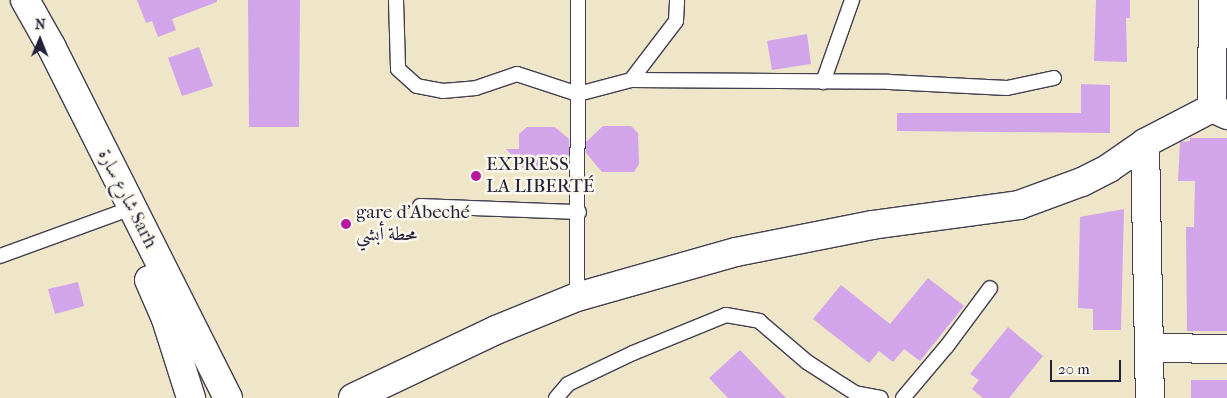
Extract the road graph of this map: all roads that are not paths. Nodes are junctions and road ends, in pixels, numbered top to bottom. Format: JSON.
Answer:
{"nodes":[{"id":1,"x":7,"y":0,"type":"edge"},
{"id":2,"x":25,"y":0,"type":"edge"},
{"id":3,"x":396,"y":0,"type":"edge"},
{"id":4,"x":578,"y":0,"type":"edge"},
{"id":5,"x":677,"y":0,"type":"edge"},
{"id":6,"x":852,"y":0,"type":"edge"},
{"id":7,"x":1213,"y":0,"type":"edge"},
{"id":8,"x":1054,"y":78,"type":"dead end"},
{"id":9,"x":631,"y":80,"type":"junction"},
{"id":10,"x":823,"y":82,"type":"junction"},
{"id":11,"x":578,"y":94,"type":"junction"},
{"id":12,"x":1219,"y":111,"type":"edge"},
{"id":13,"x":1145,"y":143,"type":"junction"},
{"id":14,"x":420,"y":206,"type":"dead end"},
{"id":15,"x":579,"y":212,"type":"junction"},
{"id":16,"x":118,"y":213,"type":"junction"},
{"id":17,"x":0,"y":256,"type":"edge"},
{"id":18,"x":990,"y":288,"type":"dead end"},
{"id":19,"x":578,"y":297,"type":"junction"},
{"id":20,"x":1150,"y":348,"type":"junction"},
{"id":21,"x":1227,"y":349,"type":"edge"},
{"id":22,"x":191,"y":398,"type":"edge"},
{"id":23,"x":228,"y":398,"type":"edge"},
{"id":24,"x":353,"y":398,"type":"edge"},
{"id":25,"x":556,"y":398,"type":"edge"},
{"id":26,"x":881,"y":398,"type":"edge"},
{"id":27,"x":903,"y":398,"type":"edge"},
{"id":28,"x":1150,"y":398,"type":"edge"}],
"edges":[{"from":1,"to":16,"type":"main road","name":"شارع سارة Sarh"},
{"from":2,"to":23,"type":"main road","name":"شارع سارة Sarh"},
{"from":3,"to":11,"type":"lane"},
{"from":4,"to":11,"type":"lane"},
{"from":5,"to":9,"type":"lane"},
{"from":6,"to":10,"type":"lane"},
{"from":7,"to":12,"type":"main road"},
{"from":8,"to":10,"type":"lane"},
{"from":9,"to":10,"type":"lane"},
{"from":9,"to":11,"type":"lane"},
{"from":11,"to":15,"type":"lane"},
{"from":12,"to":13,"type":"main road"},
{"from":13,"to":19,"type":"main road"},
{"from":13,"to":20,"type":"main road"},
{"from":14,"to":15,"type":"lane"},
{"from":15,"to":19,"type":"lane"},
{"from":16,"to":17,"type":"lane"},
{"from":16,"to":22,"type":"main road","name":"شارع سارة Sarh"},
{"from":18,"to":27,"type":"lane"},
{"from":19,"to":24,"type":"main road"},
{"from":20,"to":21,"type":"main road"},
{"from":20,"to":28,"type":"main road"},
{"from":25,"to":26,"type":"lane"}]}
